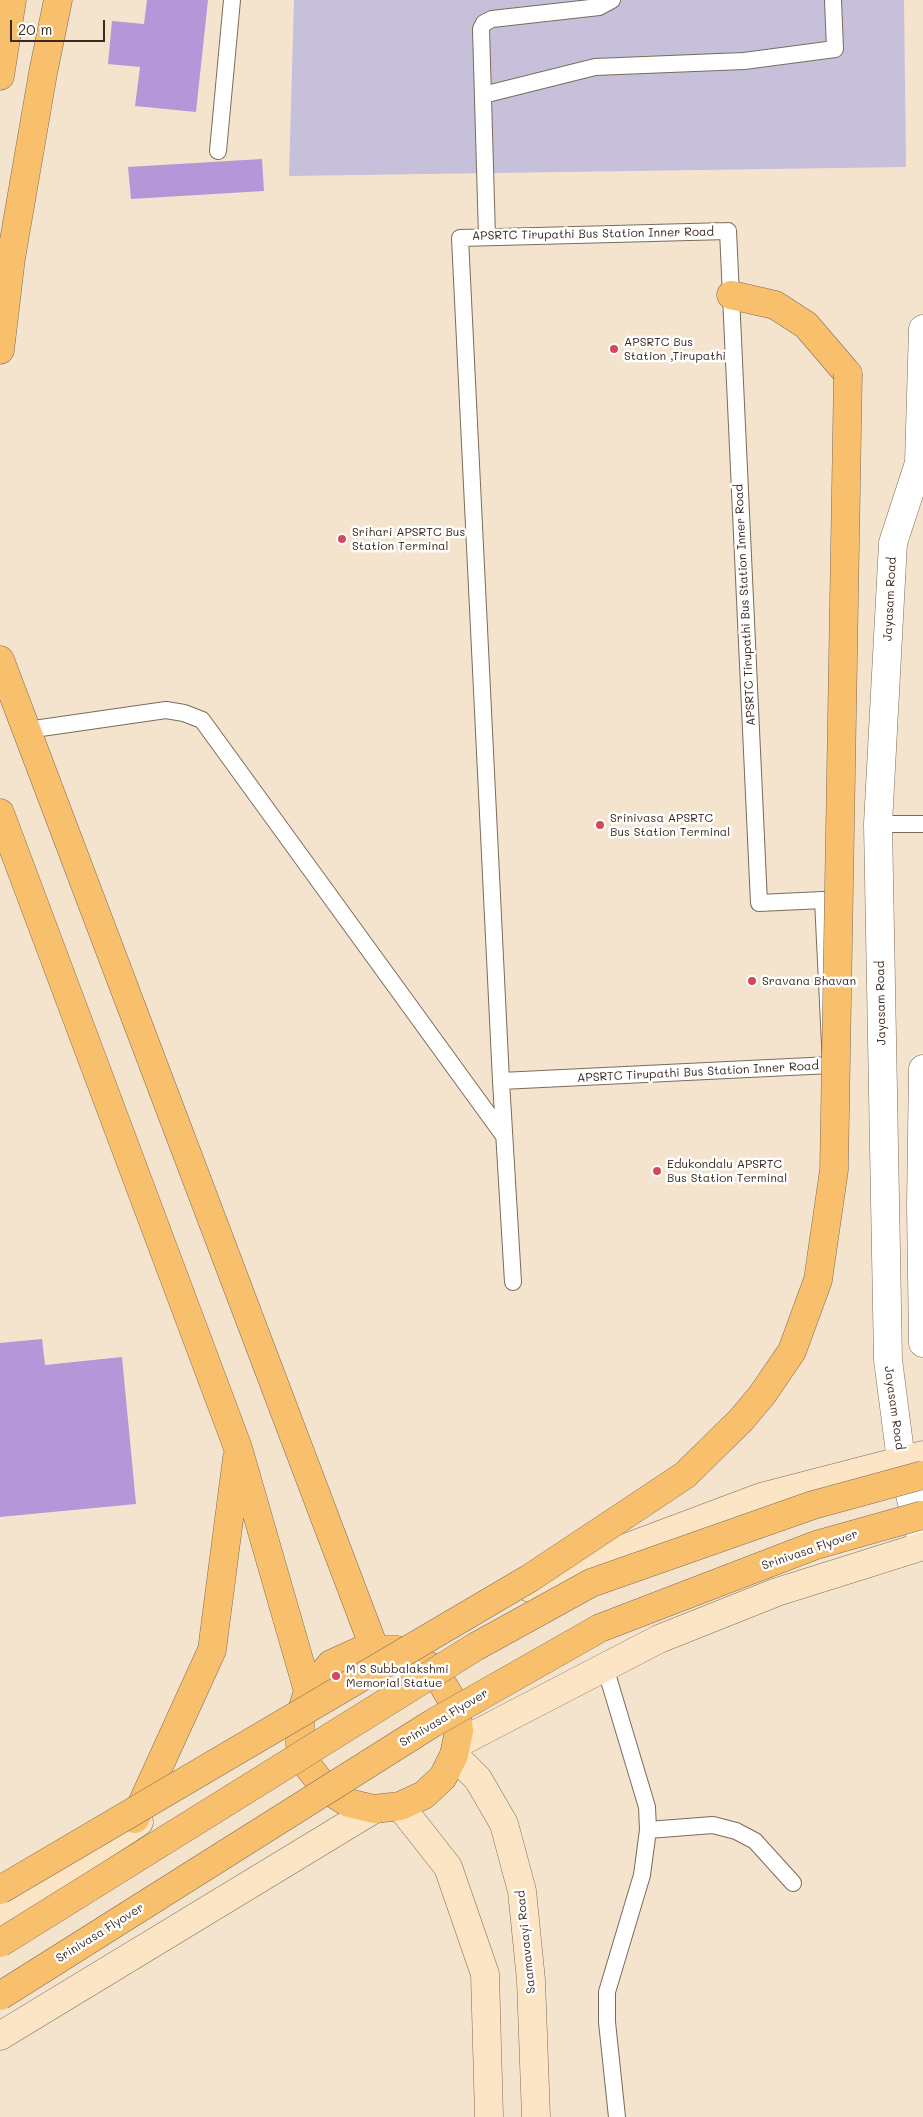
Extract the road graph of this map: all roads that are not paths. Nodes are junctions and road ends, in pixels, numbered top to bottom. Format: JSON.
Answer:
{"nodes":[{"id":1,"x":12,"y":0,"type":"edge"},
{"id":2,"x":58,"y":0,"type":"edge"},
{"id":3,"x":232,"y":0,"type":"edge"},
{"id":4,"x":612,"y":0,"type":"edge"},
{"id":5,"x":833,"y":0,"type":"edge"},
{"id":6,"x":0,"y":76,"type":"edge"},
{"id":7,"x":483,"y":95,"type":"junction"},
{"id":8,"x":218,"y":151,"type":"dead end"},
{"id":9,"x":487,"y":236,"type":"junction"},
{"id":10,"x":731,"y":295,"type":"junction"},
{"id":11,"x":923,"y":329,"type":"edge"},
{"id":12,"x":0,"y":350,"type":"edge"},
{"id":13,"x":921,"y":475,"type":"edge"},
{"id":14,"x":0,"y":660,"type":"edge"},
{"id":15,"x":27,"y":730,"type":"junction"},
{"id":16,"x":0,"y":813,"type":"edge"},
{"id":17,"x":878,"y":824,"type":"junction"},
{"id":18,"x":923,"y":824,"type":"edge"},
{"id":19,"x":923,"y":1069,"type":"edge"},
{"id":20,"x":501,"y":1081,"type":"junction"},
{"id":21,"x":504,"y":1136,"type":"junction"},
{"id":22,"x":922,"y":1206,"type":"edge"},
{"id":23,"x":513,"y":1282,"type":"dead end"},
{"id":24,"x":923,"y":1342,"type":"edge"},
{"id":25,"x":238,"y":1448,"type":"junction"},
{"id":26,"x":916,"y":1463,"type":"edge"},
{"id":27,"x":923,"y":1515,"type":"edge"},
{"id":28,"x":923,"y":1545,"type":"edge"},
{"id":29,"x":386,"y":1650,"type":"junction"},
{"id":30,"x":605,"y":1667,"type":"junction"},
{"id":31,"x":308,"y":1691,"type":"junction"},
{"id":32,"x":300,"y":1717,"type":"junction"},
{"id":33,"x":455,"y":1750,"type":"junction"},
{"id":34,"x":387,"y":1808,"type":"junction"},
{"id":35,"x":131,"y":1827,"type":"junction"},
{"id":36,"x":648,"y":1830,"type":"junction"},
{"id":37,"x":793,"y":1883,"type":"dead end"},
{"id":38,"x":0,"y":1890,"type":"edge"},
{"id":39,"x":0,"y":1913,"type":"edge"},
{"id":40,"x":0,"y":1943,"type":"edge"},
{"id":41,"x":0,"y":1996,"type":"edge"},
{"id":42,"x":0,"y":2036,"type":"edge"},
{"id":43,"x":489,"y":2117,"type":"edge"},
{"id":44,"x":536,"y":2117,"type":"edge"},
{"id":45,"x":617,"y":2117,"type":"edge"}],
"edges":[{"from":1,"to":6,"type":"main road"},
{"from":2,"to":12,"type":"main road"},
{"from":3,"to":8,"type":"lane"},
{"from":4,"to":7,"type":"lane"},
{"from":5,"to":7,"type":"lane"},
{"from":7,"to":9,"type":"lane"},
{"from":9,"to":10,"type":"lane","name":"APSRTC Tirupathi Bus Station Inner Road"},
{"from":9,"to":20,"type":"lane","name":"APSRTC Tirupathi Bus Station Inner Road"},
{"from":10,"to":20,"type":"lane","name":"APSRTC Tirupathi Bus Station Inner Road"},
{"from":10,"to":38,"type":"main road","bridge":true},
{"from":11,"to":13,"type":"street","name":"Jayasam Road"},
{"from":13,"to":17,"type":"street","name":"Jayasam Road"},
{"from":14,"to":15,"type":"main road"},
{"from":15,"to":21,"type":"lane"},
{"from":15,"to":29,"type":"main road"},
{"from":16,"to":25,"type":"main road"},
{"from":17,"to":18,"type":"lane"},
{"from":17,"to":26,"type":"street","name":"Jayasam Road"},
{"from":19,"to":22,"type":"street"},
{"from":20,"to":21,"type":"lane","name":"APSRTC Tirupathi Bus Station Inner Road"},
{"from":21,"to":23,"type":"lane","name":"APSRTC Tirupathi Bus Station Inner Road"},
{"from":22,"to":24,"type":"street"},
{"from":25,"to":31,"type":"main road"},
{"from":25,"to":35,"type":"main road"},
{"from":26,"to":28,"type":"street","name":"Jayasam Road"},
{"from":26,"to":29,"type":"street"},
{"from":26,"to":40,"type":"main road","bridge":true},
{"from":27,"to":41,"type":"main road","name":"Srinivasa Flyover","bridge":true},
{"from":28,"to":30,"type":"street"},
{"from":29,"to":31,"type":"main road"},
{"from":29,"to":33,"type":"main road"},
{"from":30,"to":33,"type":"street"},
{"from":30,"to":36,"type":"lane"},
{"from":31,"to":32,"type":"main road"},
{"from":32,"to":34,"type":"main road"},
{"from":32,"to":35,"type":"street"},
{"from":33,"to":34,"type":"main road"},
{"from":33,"to":44,"type":"street","name":"Saamavaayi Road"},
{"from":34,"to":42,"type":"street"},
{"from":34,"to":43,"type":"street"},
{"from":35,"to":39,"type":"street"},
{"from":36,"to":37,"type":"lane"},
{"from":36,"to":45,"type":"lane"}]}
